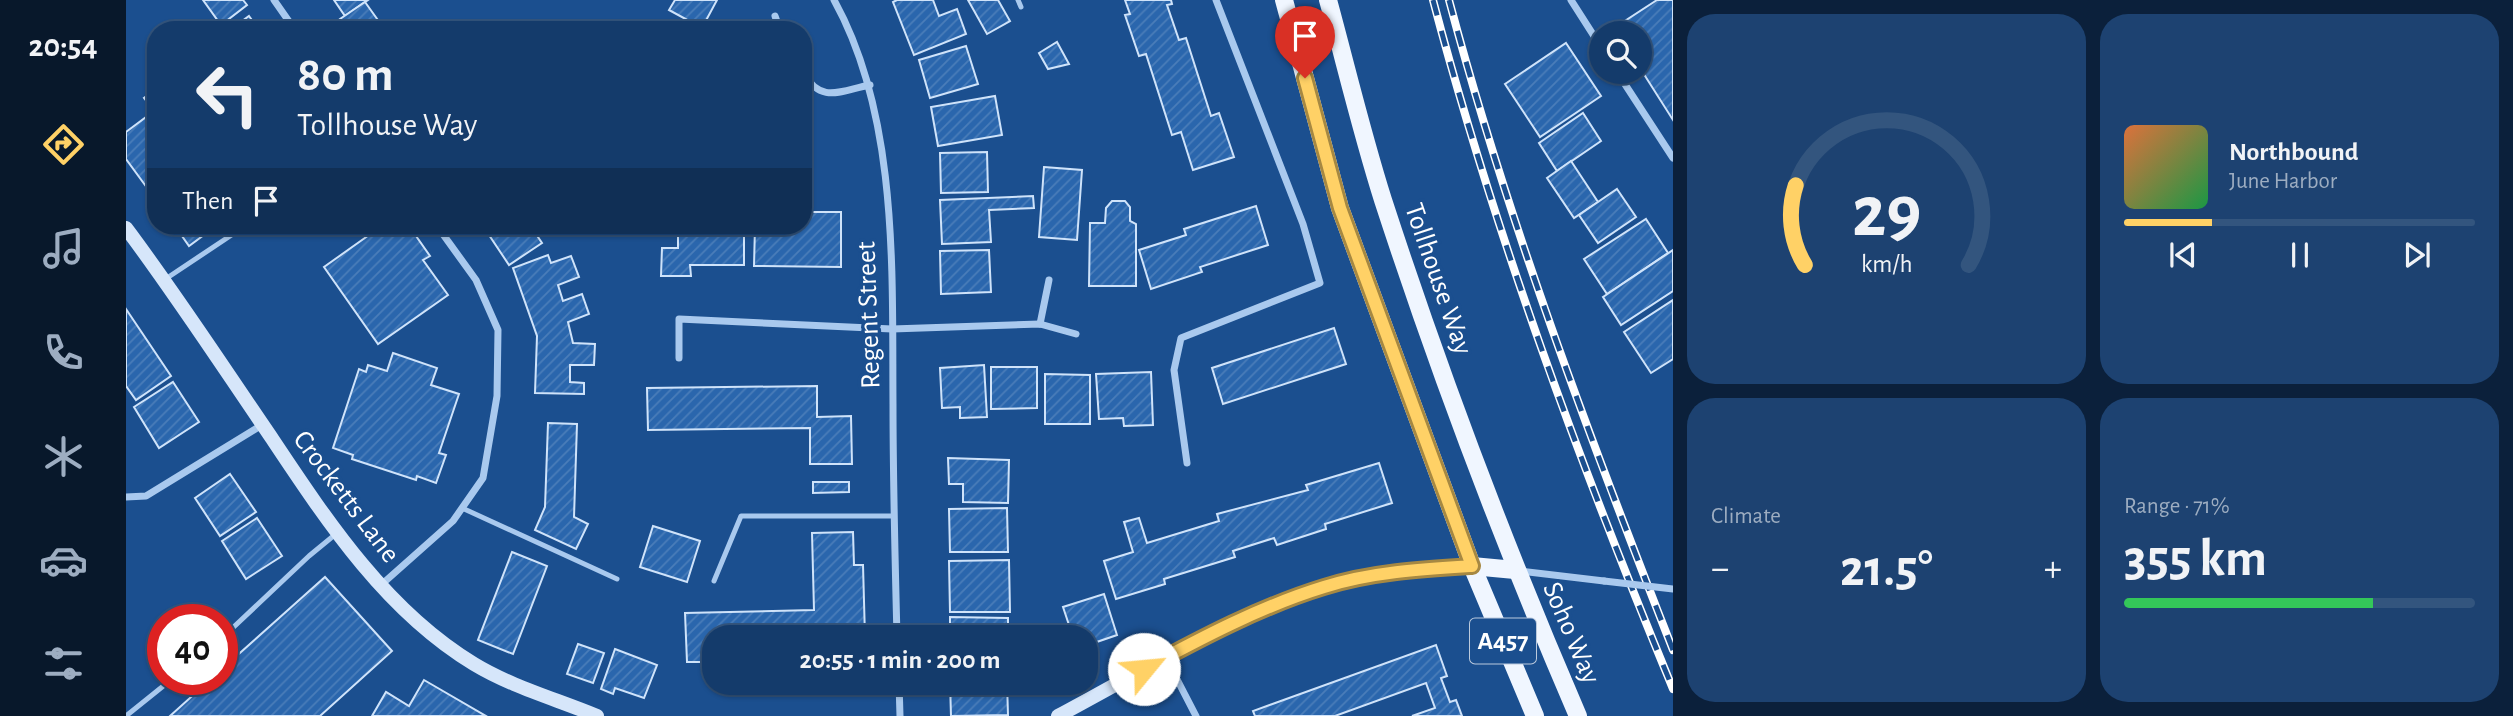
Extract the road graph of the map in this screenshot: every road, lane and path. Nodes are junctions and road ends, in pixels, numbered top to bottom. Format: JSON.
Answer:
{"nodes":[{"id":1,"x":274,"y":0,"type":"edge"},
{"id":2,"x":834,"y":0,"type":"edge"},
{"id":3,"x":1018,"y":0,"type":"edge"},
{"id":4,"x":1216,"y":0,"type":"edge"},
{"id":5,"x":1284,"y":0,"type":"edge"},
{"id":6,"x":1328,"y":0,"type":"edge"},
{"id":7,"x":1571,"y":0,"type":"edge"},
{"id":8,"x":1021,"y":7,"type":"dead end"},
{"id":9,"x":775,"y":16,"type":"dead end"},
{"id":10,"x":289,"y":21,"type":"edge"},
{"id":11,"x":777,"y":21,"type":"edge"},
{"id":12,"x":1589,"y":28,"type":"edge"},
{"id":13,"x":1625,"y":84,"type":"edge"},
{"id":14,"x":870,"y":85,"type":"junction"},
{"id":15,"x":812,"y":86,"type":"edge"},
{"id":16,"x":1673,"y":158,"type":"edge"},
{"id":17,"x":126,"y":228,"type":"edge"},
{"id":18,"x":232,"y":235,"type":"edge"},
{"id":19,"x":444,"y":235,"type":"edge"},
{"id":20,"x":164,"y":280,"type":"junction"},
{"id":21,"x":1049,"y":280,"type":"dead end"},
{"id":22,"x":1041,"y":324,"type":"junction"},
{"id":23,"x":892,"y":329,"type":"junction"},
{"id":24,"x":1076,"y":334,"type":"dead end"},
{"id":25,"x":679,"y":358,"type":"dead end"},
{"id":26,"x":262,"y":425,"type":"junction"},
{"id":27,"x":1187,"y":463,"type":"dead end"},
{"id":28,"x":126,"y":497,"type":"edge"},
{"id":29,"x":462,"y":508,"type":"junction"},
{"id":30,"x":893,"y":516,"type":"junction"},
{"id":31,"x":338,"y":533,"type":"junction"},
{"id":32,"x":1472,"y":566,"type":"junction"},
{"id":33,"x":1515,"y":570,"type":"junction"},
{"id":34,"x":617,"y":579,"type":"dead end"},
{"id":35,"x":714,"y":581,"type":"dead end"},
{"id":36,"x":381,"y":585,"type":"junction"},
{"id":37,"x":1673,"y":589,"type":"edge"},
{"id":38,"x":238,"y":623,"type":"edge"},
{"id":39,"x":897,"y":625,"type":"edge"},
{"id":40,"x":1166,"y":657,"type":"junction"},
{"id":41,"x":152,"y":695,"type":"edge"},
{"id":42,"x":899,"y":695,"type":"edge"},
{"id":43,"x":126,"y":716,"type":"edge"},
{"id":44,"x":597,"y":716,"type":"edge"},
{"id":45,"x":900,"y":716,"type":"edge"},
{"id":46,"x":1058,"y":716,"type":"edge"},
{"id":47,"x":1196,"y":716,"type":"edge"},
{"id":48,"x":1535,"y":716,"type":"edge"},
{"id":49,"x":1577,"y":716,"type":"edge"}],
"edges":[{"from":1,"to":10,"type":"street"},
{"from":2,"to":14,"type":"street","name":"Regent Street"},
{"from":3,"to":8,"type":"lane"},
{"from":4,"to":27,"type":"street"},
{"from":5,"to":32,"type":"main road","number":"A457"},
{"from":6,"to":33,"type":"main road","name":"Tollhouse Way","number":"A457"},
{"from":7,"to":12,"type":"street"},
{"from":9,"to":11,"type":"street"},
{"from":13,"to":16,"type":"street"},
{"from":14,"to":15,"type":"street"},
{"from":14,"to":23,"type":"street","name":"Regent Street"},
{"from":17,"to":20,"type":"street","name":"Crocketts Lane"},
{"from":18,"to":20,"type":"lane"},
{"from":19,"to":29,"type":"street"},
{"from":20,"to":26,"type":"street","name":"Crocketts Lane"},
{"from":21,"to":22,"type":"street"},
{"from":22,"to":23,"type":"street"},
{"from":22,"to":24,"type":"street"},
{"from":23,"to":25,"type":"street"},
{"from":23,"to":30,"type":"street","name":"Regent Street"},
{"from":26,"to":28,"type":"street"},
{"from":26,"to":31,"type":"street","name":"Crocketts Lane"},
{"from":29,"to":34,"type":"lane"},
{"from":29,"to":36,"type":"street"},
{"from":30,"to":35,"type":"lane"},
{"from":30,"to":39,"type":"street","name":"Regent Street"},
{"from":31,"to":36,"type":"street","name":"Crocketts Lane"},
{"from":31,"to":38,"type":"lane"},
{"from":32,"to":33,"type":"main road"},
{"from":32,"to":40,"type":"street"},
{"from":32,"to":48,"type":"main road","number":"A457"},
{"from":33,"to":37,"type":"street","bridge":true},
{"from":33,"to":49,"type":"main road","name":"Soho Way","number":"A457"},
{"from":36,"to":44,"type":"street","name":"Crocketts Lane"},
{"from":40,"to":46,"type":"street"},
{"from":40,"to":47,"type":"street"},
{"from":41,"to":43,"type":"lane"},
{"from":42,"to":45,"type":"street"}]}
